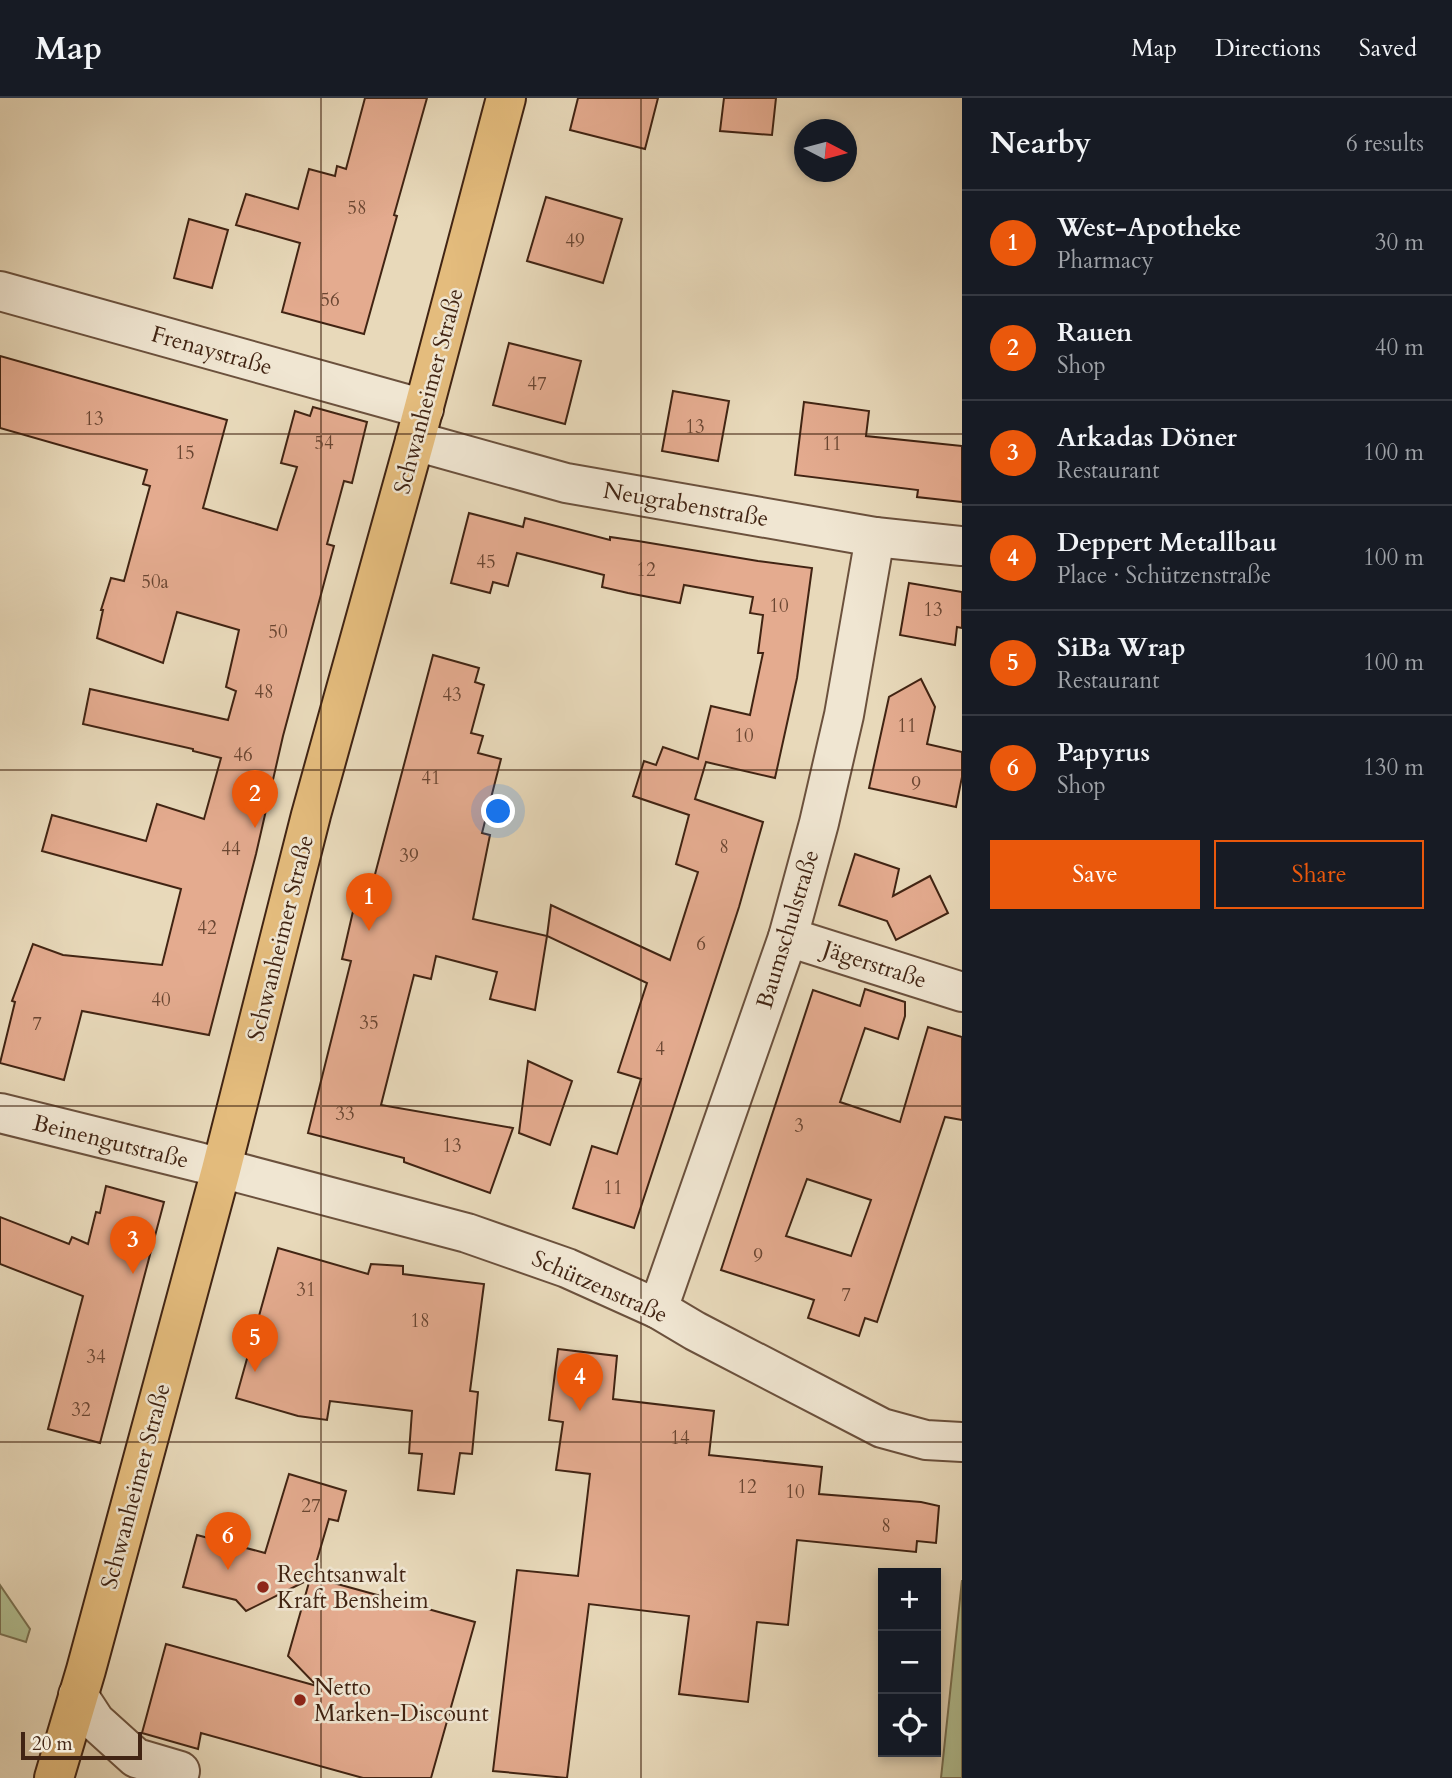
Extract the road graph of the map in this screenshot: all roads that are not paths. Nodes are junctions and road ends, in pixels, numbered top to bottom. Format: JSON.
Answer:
{"nodes":[{"id":1,"x":506,"y":98,"type":"edge"},
{"id":2,"x":0,"y":291,"type":"edge"},
{"id":3,"x":419,"y":425,"type":"junction"},
{"id":4,"x":875,"y":537,"type":"junction"},
{"id":5,"x":962,"y":546,"type":"edge"},
{"id":6,"x":788,"y":937,"type":"junction"},
{"id":7,"x":962,"y":992,"type":"edge"},
{"id":8,"x":0,"y":1114,"type":"edge"},
{"id":9,"x":221,"y":1170,"type":"junction"},
{"id":10,"x":658,"y":1309,"type":"junction"},
{"id":11,"x":962,"y":1442,"type":"edge"},
{"id":12,"x":78,"y":1695,"type":"junction"},
{"id":13,"x":54,"y":1778,"type":"edge"},
{"id":14,"x":178,"y":1778,"type":"edge"}],
"edges":[{"from":1,"to":3,"type":"main road","name":"Schwanheimer Straße"},
{"from":2,"to":3,"type":"street","name":"Frenaystraße"},
{"from":3,"to":4,"type":"street","name":"Neugrabenstraße"},
{"from":3,"to":9,"type":"main road","name":"Schwanheimer Straße"},
{"from":4,"to":5,"type":"street","name":"Neugrabenstraße"},
{"from":4,"to":6,"type":"street","name":"Baumschulstraße"},
{"from":6,"to":7,"type":"street","name":"Jägerstraße"},
{"from":6,"to":10,"type":"street","name":"Baumschulstraße"},
{"from":8,"to":9,"type":"street","name":"Beinengutstraße"},
{"from":9,"to":10,"type":"street","name":"Schützenstraße"},
{"from":9,"to":12,"type":"main road","name":"Schwanheimer Straße"},
{"from":10,"to":11,"type":"street","name":"Schützenstraße"},
{"from":12,"to":13,"type":"main road","name":"Schwanheimer Straße"},
{"from":12,"to":14,"type":"street"}]}
